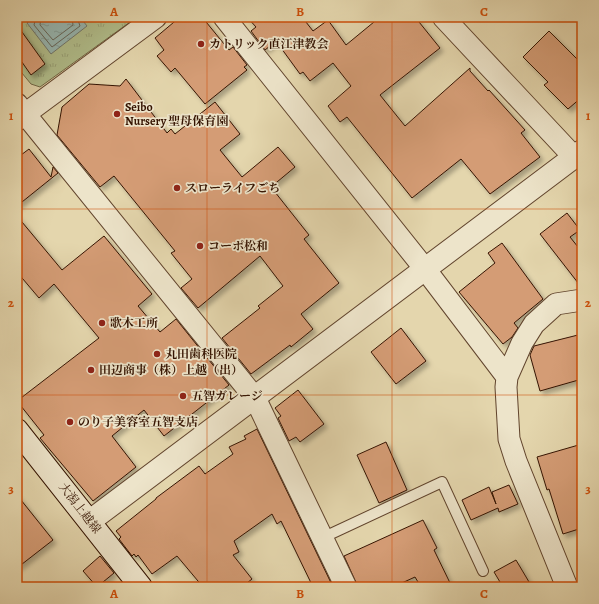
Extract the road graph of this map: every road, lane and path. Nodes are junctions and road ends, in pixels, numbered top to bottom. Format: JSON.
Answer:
{"nodes":[{"id":1,"x":156,"y":17,"type":"edge"},
{"id":2,"x":224,"y":17,"type":"edge"},
{"id":3,"x":443,"y":17,"type":"edge"},
{"id":4,"x":20,"y":113,"type":"edge"},
{"id":5,"x":578,"y":154,"type":"edge"},
{"id":6,"x":425,"y":269,"type":"junction"},
{"id":7,"x":582,"y":300,"type":"edge"},
{"id":8,"x":507,"y":377,"type":"junction"},
{"id":9,"x":255,"y":398,"type":"junction"},
{"id":10,"x":17,"y":430,"type":"edge"},
{"id":11,"x":90,"y":521,"type":"junction"},
{"id":12,"x":322,"y":538,"type":"junction"},
{"id":13,"x":483,"y":571,"type":"dead end"},
{"id":14,"x":141,"y":587,"type":"edge"},
{"id":15,"x":346,"y":587,"type":"edge"},
{"id":16,"x":567,"y":587,"type":"edge"}],
"edges":[{"from":1,"to":4,"type":"street"},
{"from":2,"to":6,"type":"street"},
{"from":3,"to":5,"type":"street"},
{"from":4,"to":9,"type":"street"},
{"from":5,"to":6,"type":"street"},
{"from":6,"to":8,"type":"street"},
{"from":6,"to":9,"type":"street"},
{"from":7,"to":8,"type":"street"},
{"from":8,"to":16,"type":"street"},
{"from":9,"to":11,"type":"street"},
{"from":9,"to":12,"type":"street"},
{"from":10,"to":11,"type":"street","name":"大潟上越線"},
{"from":11,"to":14,"type":"street","name":"大潟上越線"},
{"from":12,"to":13,"type":"lane"},
{"from":12,"to":15,"type":"street"}]}
